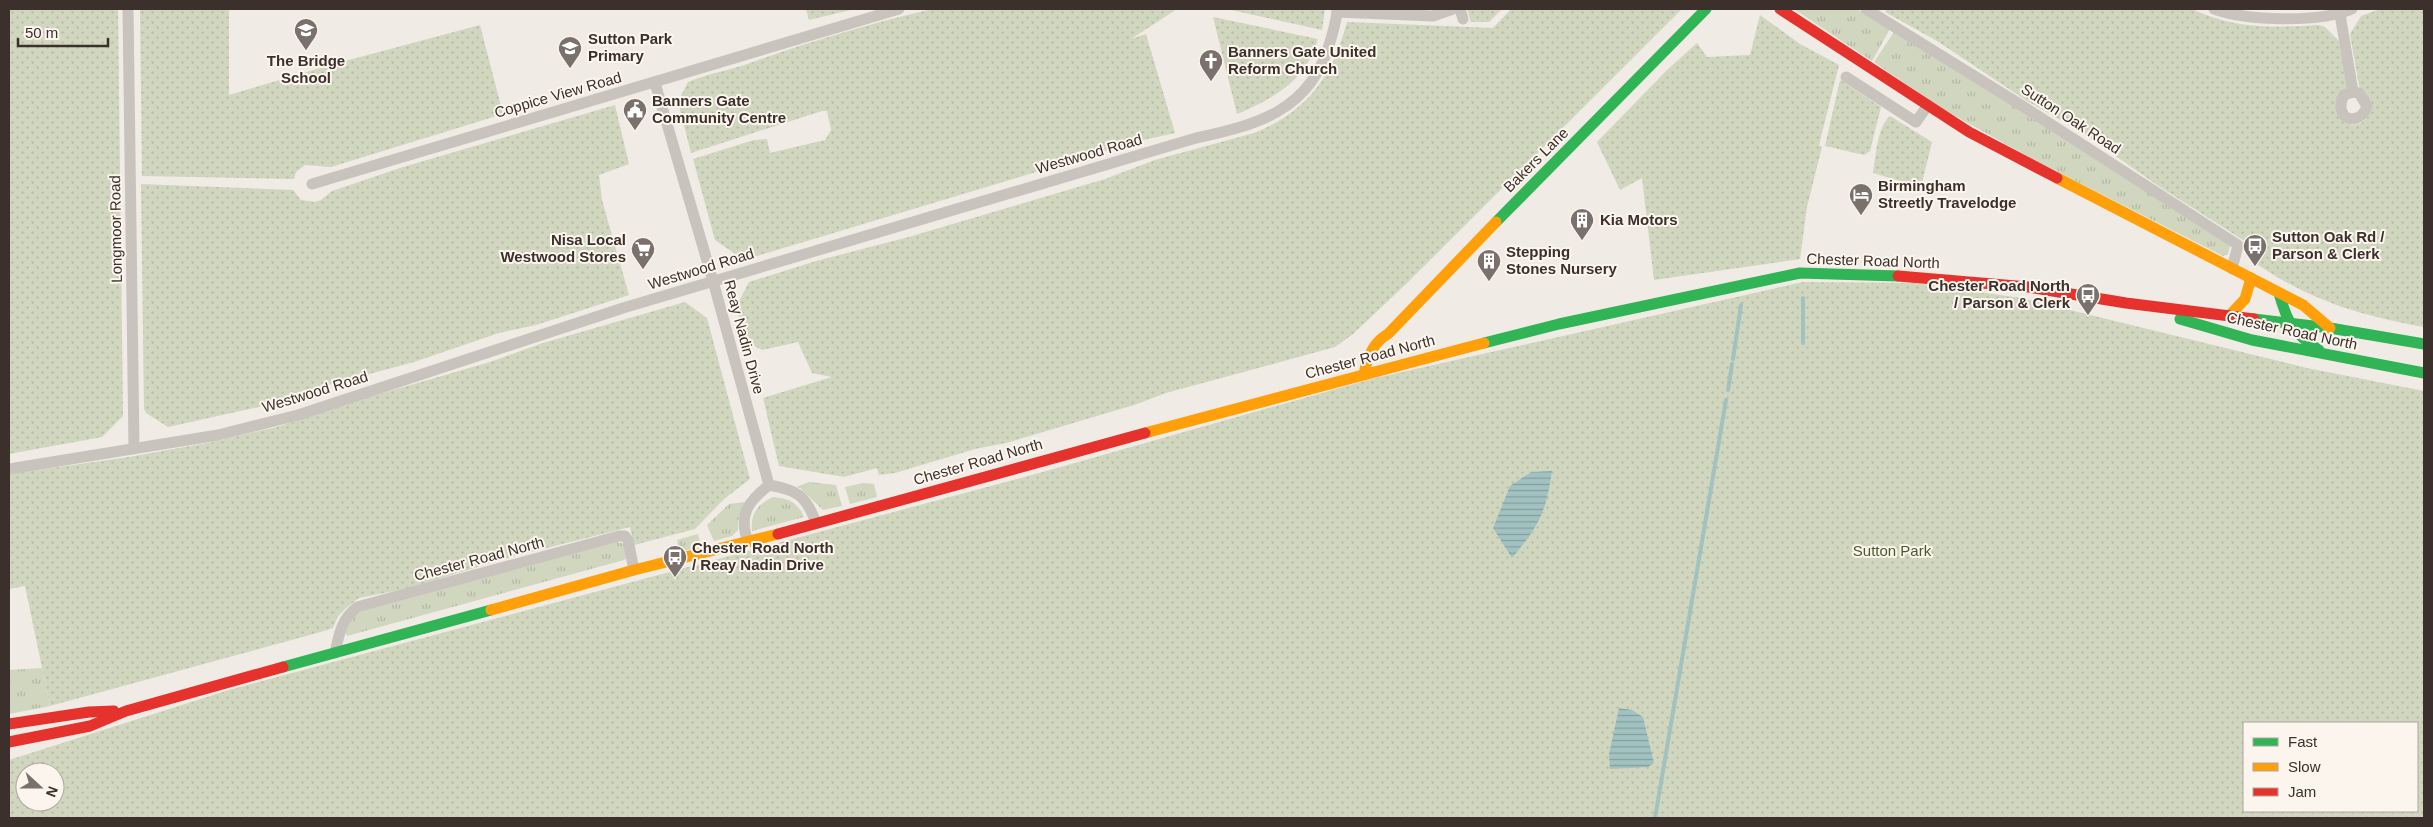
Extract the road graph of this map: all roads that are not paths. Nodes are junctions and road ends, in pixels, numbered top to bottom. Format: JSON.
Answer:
{"nodes":[{"id":1,"x":128,"y":9,"type":"edge"},
{"id":2,"x":899,"y":9,"type":"edge"},
{"id":3,"x":1453,"y":9,"type":"edge"},
{"id":4,"x":1706,"y":9,"type":"edge"},
{"id":5,"x":1780,"y":9,"type":"edge"},
{"id":6,"x":1866,"y":9,"type":"edge"},
{"id":7,"x":2214,"y":9,"type":"edge"},
{"id":8,"x":2352,"y":9,"type":"edge"},
{"id":9,"x":1337,"y":10,"type":"edge"},
{"id":10,"x":2340,"y":14,"type":"junction"},
{"id":11,"x":1870,"y":67,"type":"junction"},
{"id":12,"x":1846,"y":77,"type":"dead end"},
{"id":13,"x":655,"y":83,"type":"junction"},
{"id":14,"x":1858,"y":86,"type":"junction"},
{"id":15,"x":2353,"y":92,"type":"dead end"},
{"id":16,"x":1928,"y":106,"type":"junction"},
{"id":17,"x":312,"y":184,"type":"dead end"},
{"id":18,"x":2232,"y":269,"type":"junction"},
{"id":19,"x":2251,"y":278,"type":"junction"},
{"id":20,"x":713,"y":281,"type":"junction"},
{"id":21,"x":2279,"y":293,"type":"junction"},
{"id":22,"x":2126,"y":303,"type":"junction"},
{"id":23,"x":2230,"y":315,"type":"junction"},
{"id":24,"x":2286,"y":323,"type":"junction"},
{"id":25,"x":2330,"y":328,"type":"junction"},
{"id":26,"x":1388,"y":334,"type":"junction"},
{"id":27,"x":2424,"y":344,"type":"edge"},
{"id":28,"x":2329,"y":355,"type":"junction"},
{"id":29,"x":1383,"y":368,"type":"junction"},
{"id":30,"x":2424,"y":373,"type":"edge"},
{"id":31,"x":1364,"y":374,"type":"junction"},
{"id":32,"x":134,"y":448,"type":"junction"},
{"id":33,"x":9,"y":469,"type":"edge"},
{"id":34,"x":769,"y":485,"type":"junction"},
{"id":35,"x":816,"y":523,"type":"junction"},
{"id":36,"x":748,"y":542,"type":"junction"},
{"id":37,"x":634,"y":570,"type":"junction"},
{"id":38,"x":335,"y":653,"type":"junction"},
{"id":39,"x":126,"y":711,"type":"junction"},
{"id":40,"x":9,"y":724,"type":"edge"},
{"id":41,"x":9,"y":742,"type":"edge"}],
"edges":[{"from":1,"to":32,"type":"street","name":"Longmoor Road"},
{"from":2,"to":13,"type":"street","name":"Coppice View Road"},
{"from":3,"to":9,"type":"street"},
{"from":4,"to":26,"type":"main road","name":"Bakers Lane"},
{"from":5,"to":11,"type":"main road"},
{"from":6,"to":18,"type":"street","name":"Sutton Oak Road"},
{"from":7,"to":10,"type":"street"},
{"from":8,"to":10,"type":"street"},
{"from":9,"to":20,"type":"street","name":"Westwood Road"},
{"from":10,"to":15,"type":"street"},
{"from":11,"to":14,"type":"street"},
{"from":11,"to":16,"type":"main road"},
{"from":12,"to":14,"type":"street"},
{"from":13,"to":17,"type":"street","name":"Coppice View Road"},
{"from":13,"to":20,"type":"street","name":"Reay Nadin Drive"},
{"from":14,"to":16,"type":"street"},
{"from":16,"to":18,"type":"main road"},
{"from":18,"to":19,"type":"main road"},
{"from":19,"to":21,"type":"main road"},
{"from":19,"to":23,"type":"main road"},
{"from":20,"to":32,"type":"street","name":"Westwood Road"},
{"from":20,"to":34,"type":"street","name":"Reay Nadin Drive"},
{"from":21,"to":24,"type":"main road"},
{"from":21,"to":25,"type":"main road"},
{"from":22,"to":23,"type":"main road","name":"Chester Road North"},
{"from":22,"to":28,"type":"main road","name":"Chester Road North"},
{"from":22,"to":29,"type":"main road","name":"Chester Road North"},
{"from":23,"to":24,"type":"main road","name":"Chester Road North"},
{"from":24,"to":25,"type":"main road","name":"Chester Road North"},
{"from":24,"to":28,"type":"main road"},
{"from":25,"to":27,"type":"main road","name":"Chester Road North"},
{"from":26,"to":29,"type":"main road","name":"Bakers Lane"},
{"from":26,"to":31,"type":"main road","name":"Bakers Lane"},
{"from":28,"to":30,"type":"main road","name":"Chester Road North"},
{"from":29,"to":31,"type":"main road","name":"Chester Road North"},
{"from":31,"to":35,"type":"main road","name":"Chester Road North"},
{"from":32,"to":33,"type":"street","name":"Westwood Road"},
{"from":34,"to":35,"type":"street"},
{"from":34,"to":36,"type":"street"},
{"from":35,"to":36,"type":"main road","name":"Chester Road North"},
{"from":36,"to":37,"type":"main road","name":"Chester Road North"},
{"from":37,"to":38,"type":"main road","name":"Chester Road North"},
{"from":37,"to":38,"type":"street","name":"Chester Road North"},
{"from":38,"to":39,"type":"main road","name":"Chester Road North"},
{"from":39,"to":40,"type":"main road","name":"Chester Road North"},
{"from":39,"to":41,"type":"main road","name":"Chester Road North"}]}
